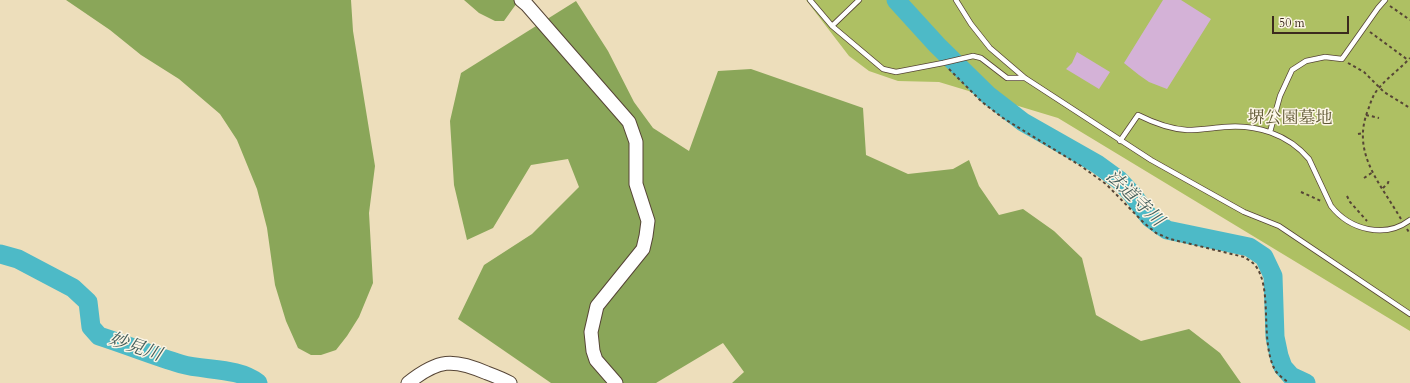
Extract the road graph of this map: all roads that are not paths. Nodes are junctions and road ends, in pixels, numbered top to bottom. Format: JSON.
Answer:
{"nodes":[{"id":1,"x":521,"y":0,"type":"edge"},
{"id":2,"x":810,"y":0,"type":"edge"},
{"id":3,"x":859,"y":0,"type":"edge"},
{"id":4,"x":956,"y":0,"type":"edge"},
{"id":5,"x":1385,"y":1,"type":"edge"},
{"id":6,"x":832,"y":26,"type":"junction"},
{"id":7,"x":1025,"y":78,"type":"junction"},
{"id":8,"x":1270,"y":132,"type":"junction"},
{"id":9,"x":1120,"y":141,"type":"junction"},
{"id":10,"x":1410,"y":220,"type":"edge"},
{"id":11,"x":1410,"y":314,"type":"edge"},
{"id":12,"x":408,"y":383,"type":"edge"},
{"id":13,"x":510,"y":383,"type":"edge"},
{"id":14,"x":616,"y":383,"type":"edge"}],
"edges":[{"from":1,"to":14,"type":"street"},
{"from":2,"to":6,"type":"lane"},
{"from":3,"to":6,"type":"lane"},
{"from":4,"to":7,"type":"lane"},
{"from":5,"to":8,"type":"lane"},
{"from":6,"to":7,"type":"lane"},
{"from":7,"to":9,"type":"lane"},
{"from":8,"to":9,"type":"lane"},
{"from":8,"to":10,"type":"lane"},
{"from":9,"to":11,"type":"lane"},
{"from":12,"to":13,"type":"street"}]}
